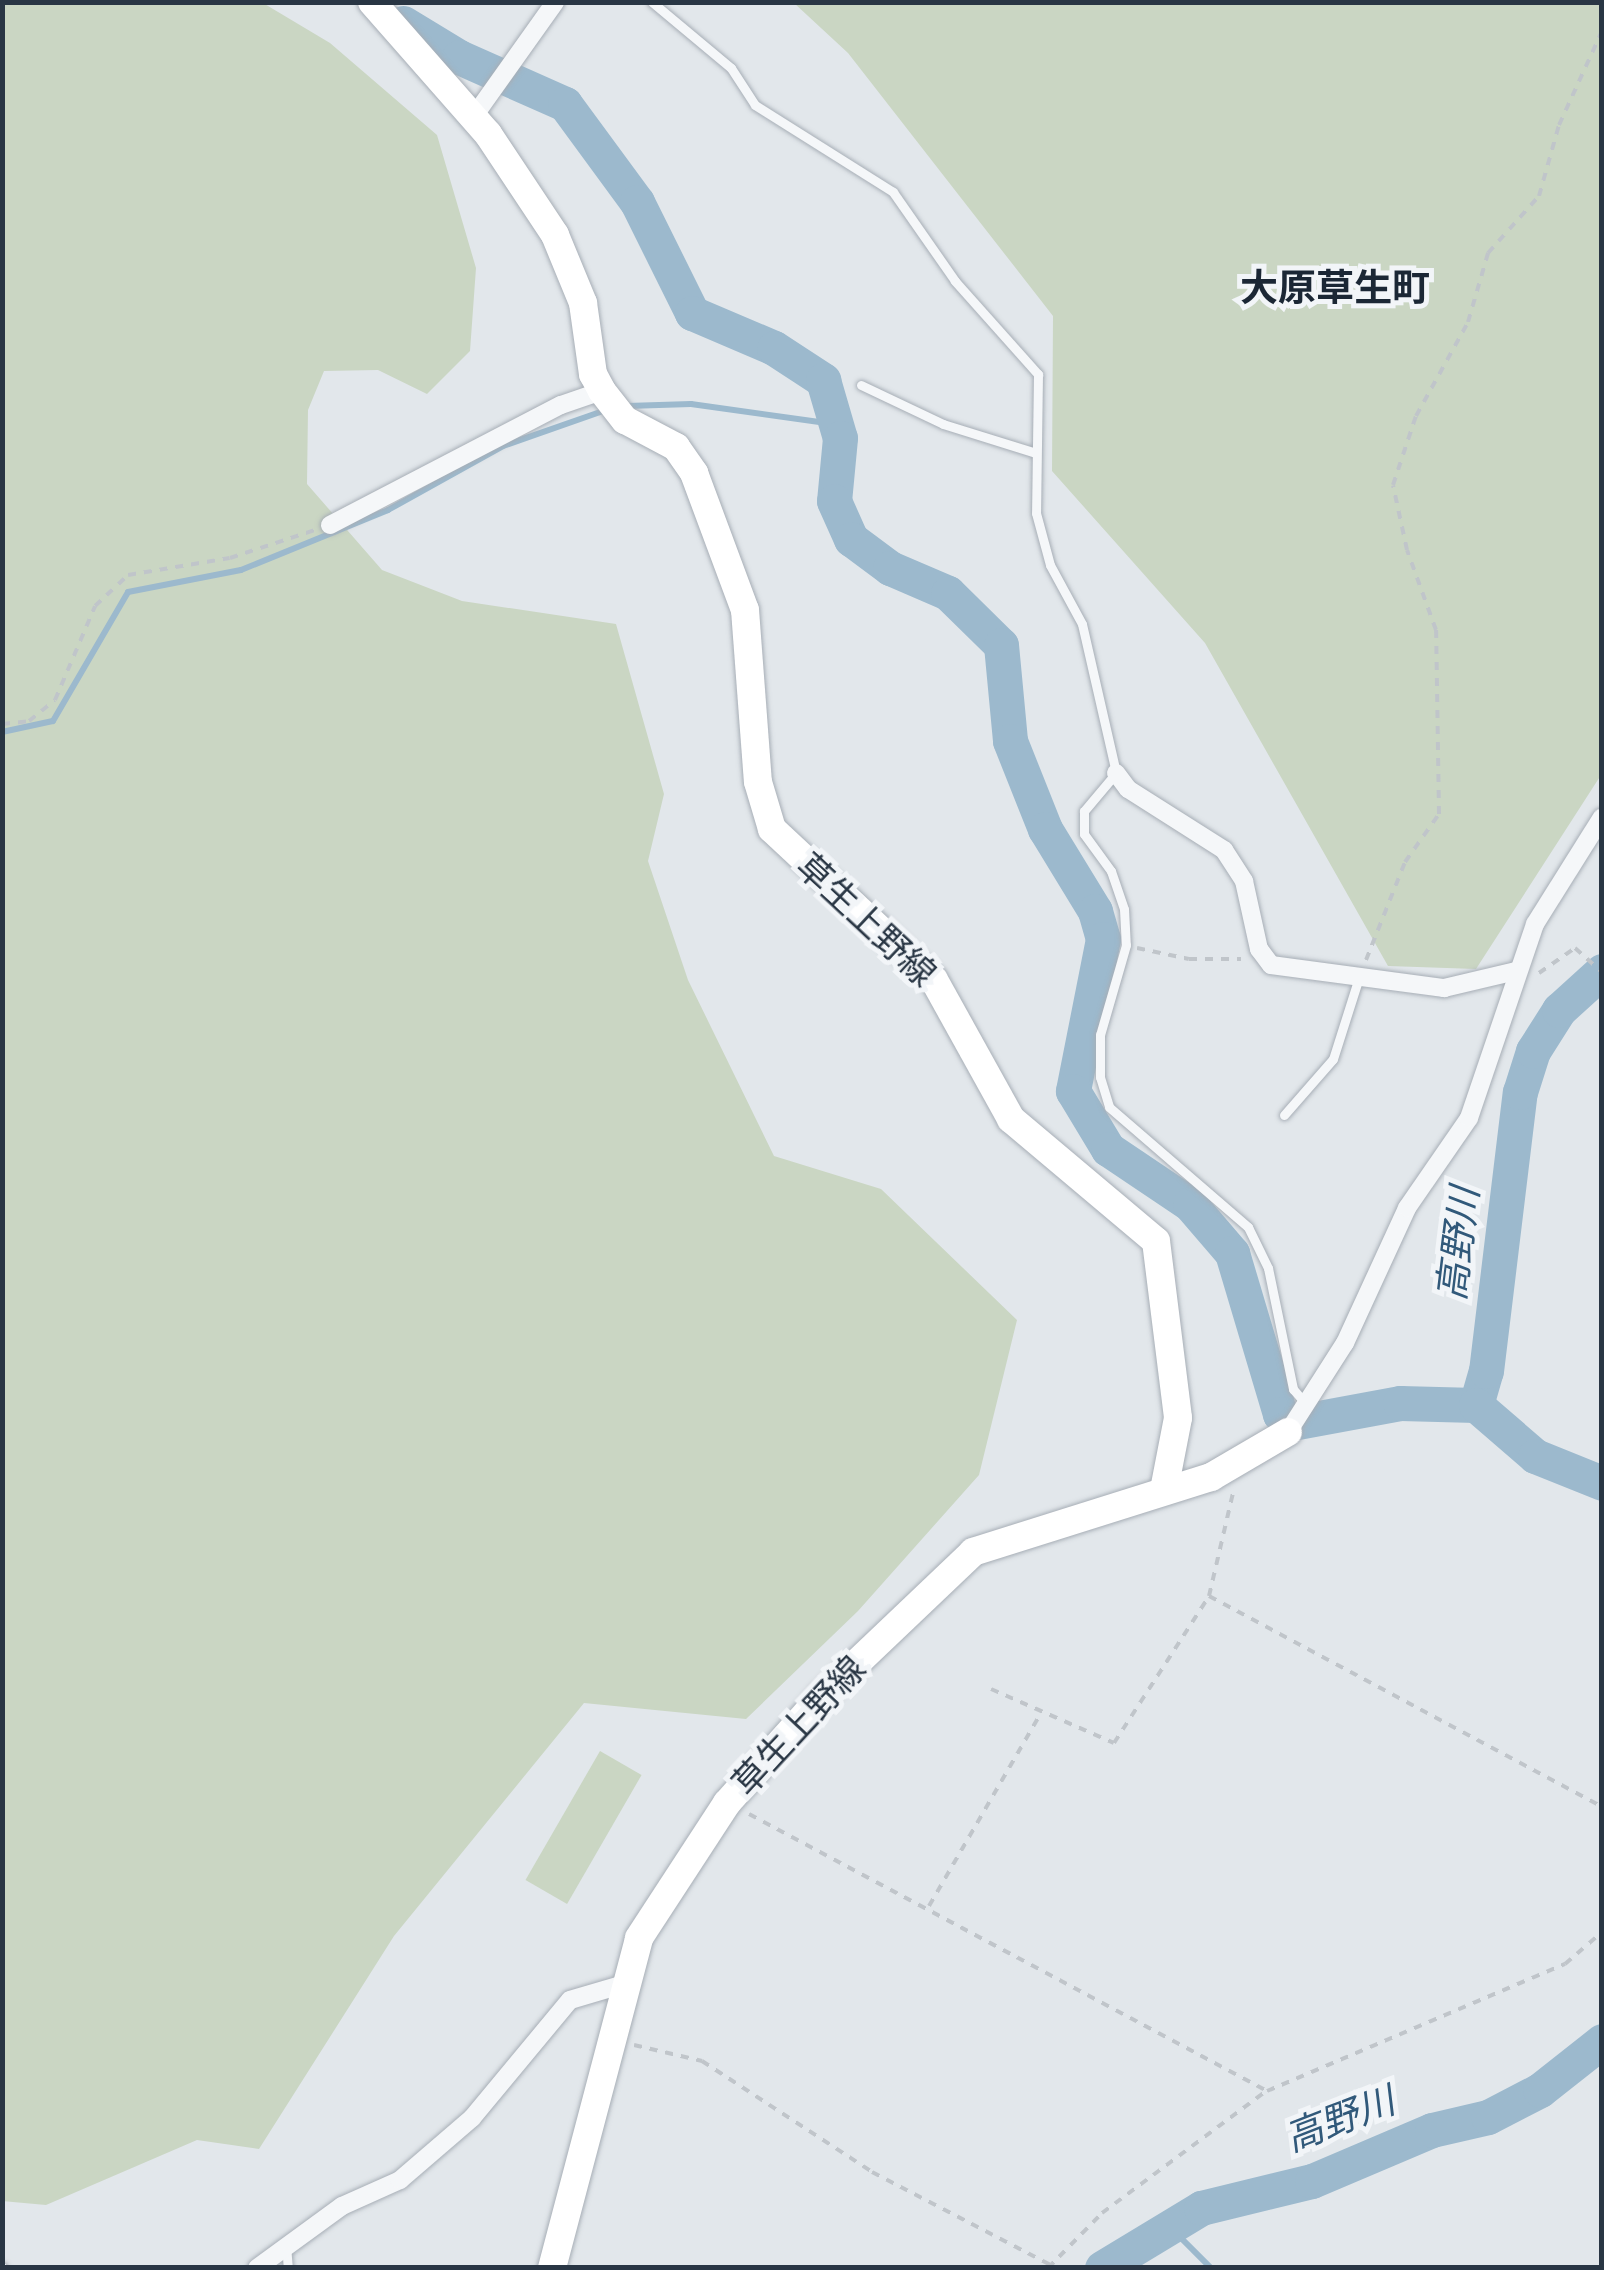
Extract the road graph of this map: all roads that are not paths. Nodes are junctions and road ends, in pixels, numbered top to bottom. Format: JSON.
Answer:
{"nodes":[{"id":1,"x":372,"y":2,"type":"edge"},
{"id":2,"x":555,"y":2,"type":"edge"},
{"id":3,"x":652,"y":2,"type":"edge"},
{"id":4,"x":472,"y":119,"type":"junction"},
{"id":5,"x":861,"y":386,"type":"dead end"},
{"id":6,"x":602,"y":392,"type":"junction"},
{"id":7,"x":1036,"y":453,"type":"junction"},
{"id":8,"x":330,"y":525,"type":"road end"},
{"id":9,"x":1116,"y":774,"type":"junction"},
{"id":10,"x":1602,"y":816,"type":"edge"},
{"id":11,"x":1516,"y":971,"type":"junction"},
{"id":12,"x":1359,"y":977,"type":"junction"},
{"id":13,"x":1284,"y":1114,"type":"dead end"},
{"id":14,"x":1308,"y":1406,"type":"junction"},
{"id":15,"x":1288,"y":1432,"type":"joint"},
{"id":16,"x":1164,"y":1490,"type":"junction"},
{"id":17,"x":624,"y":1984,"type":"junction"},
{"id":18,"x":286,"y":2246,"type":"junction"},
{"id":19,"x":257,"y":2268,"type":"edge"},
{"id":20,"x":288,"y":2268,"type":"edge"},
{"id":21,"x":552,"y":2268,"type":"edge"}],
"edges":[{"from":1,"to":4,"type":"main road"},
{"from":2,"to":4,"type":"street"},
{"from":3,"to":7,"type":"lane"},
{"from":4,"to":6,"type":"main road"},
{"from":5,"to":7,"type":"lane"},
{"from":6,"to":8,"type":"street"},
{"from":6,"to":16,"type":"main road","name":"草生上野線"},
{"from":7,"to":9,"type":"lane"},
{"from":9,"to":12,"type":"street"},
{"from":9,"to":14,"type":"lane"},
{"from":10,"to":11,"type":"street"},
{"from":11,"to":12,"type":"street"},
{"from":11,"to":14,"type":"street"},
{"from":12,"to":13,"type":"lane"},
{"from":14,"to":15,"type":"street"},
{"from":15,"to":16,"type":"main road"},
{"from":16,"to":17,"type":"main road","name":"草生上野線"},
{"from":17,"to":18,"type":"street"},
{"from":17,"to":21,"type":"main road","name":"草生上野線"},
{"from":18,"to":19,"type":"street"},
{"from":18,"to":20,"type":"lane"}]}
